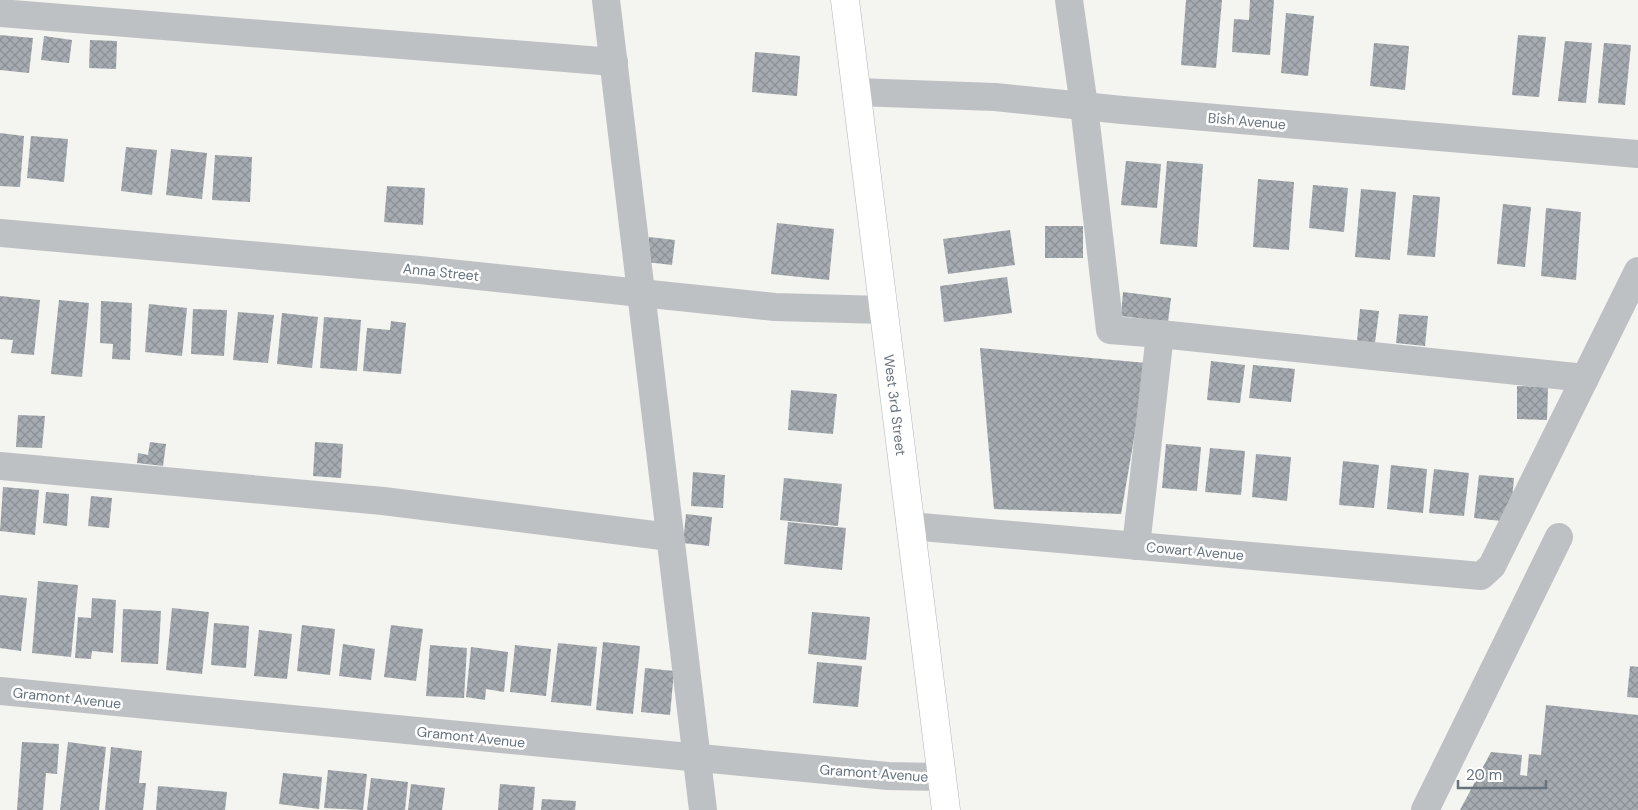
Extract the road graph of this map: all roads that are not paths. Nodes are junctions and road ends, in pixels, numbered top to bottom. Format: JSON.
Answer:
{"nodes":[{"id":1,"x":606,"y":0,"type":"edge"},
{"id":2,"x":845,"y":0,"type":"edge"},
{"id":3,"x":1069,"y":0,"type":"edge"},
{"id":4,"x":0,"y":13,"type":"edge"},
{"id":5,"x":614,"y":62,"type":"junction"},
{"id":6,"x":856,"y":92,"type":"junction"},
{"id":7,"x":1084,"y":106,"type":"junction"},
{"id":8,"x":1638,"y":154,"type":"edge"},
{"id":9,"x":0,"y":233,"type":"edge"},
{"id":10,"x":1638,"y":271,"type":"edge"},
{"id":11,"x":642,"y":293,"type":"junction"},
{"id":12,"x":883,"y":310,"type":"junction"},
{"id":13,"x":1160,"y":334,"type":"junction"},
{"id":14,"x":1585,"y":378,"type":"junction"},
{"id":15,"x":0,"y":466,"type":"edge"},
{"id":16,"x":910,"y":526,"type":"junction"},
{"id":17,"x":670,"y":537,"type":"junction"},
{"id":18,"x":1559,"y":537,"type":"dead end"},
{"id":19,"x":1136,"y":546,"type":"junction"},
{"id":20,"x":0,"y":691,"type":"edge"},
{"id":21,"x":697,"y":759,"type":"junction"},
{"id":22,"x":941,"y":777,"type":"junction"},
{"id":23,"x":703,"y":810,"type":"edge"},
{"id":24,"x":946,"y":810,"type":"edge"},
{"id":25,"x":1425,"y":810,"type":"edge"}],
"edges":[{"from":1,"to":5,"type":"street"},
{"from":2,"to":6,"type":"main road","name":"West 3rd Street"},
{"from":3,"to":7,"type":"street"},
{"from":4,"to":5,"type":"street"},
{"from":5,"to":11,"type":"street"},
{"from":6,"to":7,"type":"street","name":"Bish Avenue"},
{"from":6,"to":12,"type":"main road","name":"West 3rd Street"},
{"from":7,"to":8,"type":"street","name":"Bish Avenue"},
{"from":7,"to":13,"type":"street"},
{"from":9,"to":11,"type":"street","name":"Anna Street"},
{"from":10,"to":14,"type":"street"},
{"from":11,"to":12,"type":"street","name":"Anna Street"},
{"from":11,"to":17,"type":"street"},
{"from":12,"to":16,"type":"main road","name":"West 3rd Street"},
{"from":13,"to":14,"type":"street"},
{"from":13,"to":19,"type":"street"},
{"from":14,"to":19,"type":"street","name":"Cowart Avenue"},
{"from":15,"to":17,"type":"street"},
{"from":16,"to":19,"type":"street","name":"Cowart Avenue"},
{"from":16,"to":22,"type":"main road","name":"West 3rd Street"},
{"from":17,"to":21,"type":"street"},
{"from":18,"to":25,"type":"street"},
{"from":20,"to":21,"type":"street","name":"Gramont Avenue"},
{"from":21,"to":22,"type":"street","name":"Gramont Avenue"},
{"from":21,"to":23,"type":"street"},
{"from":22,"to":24,"type":"main road","name":"West 3rd Street"}]}
